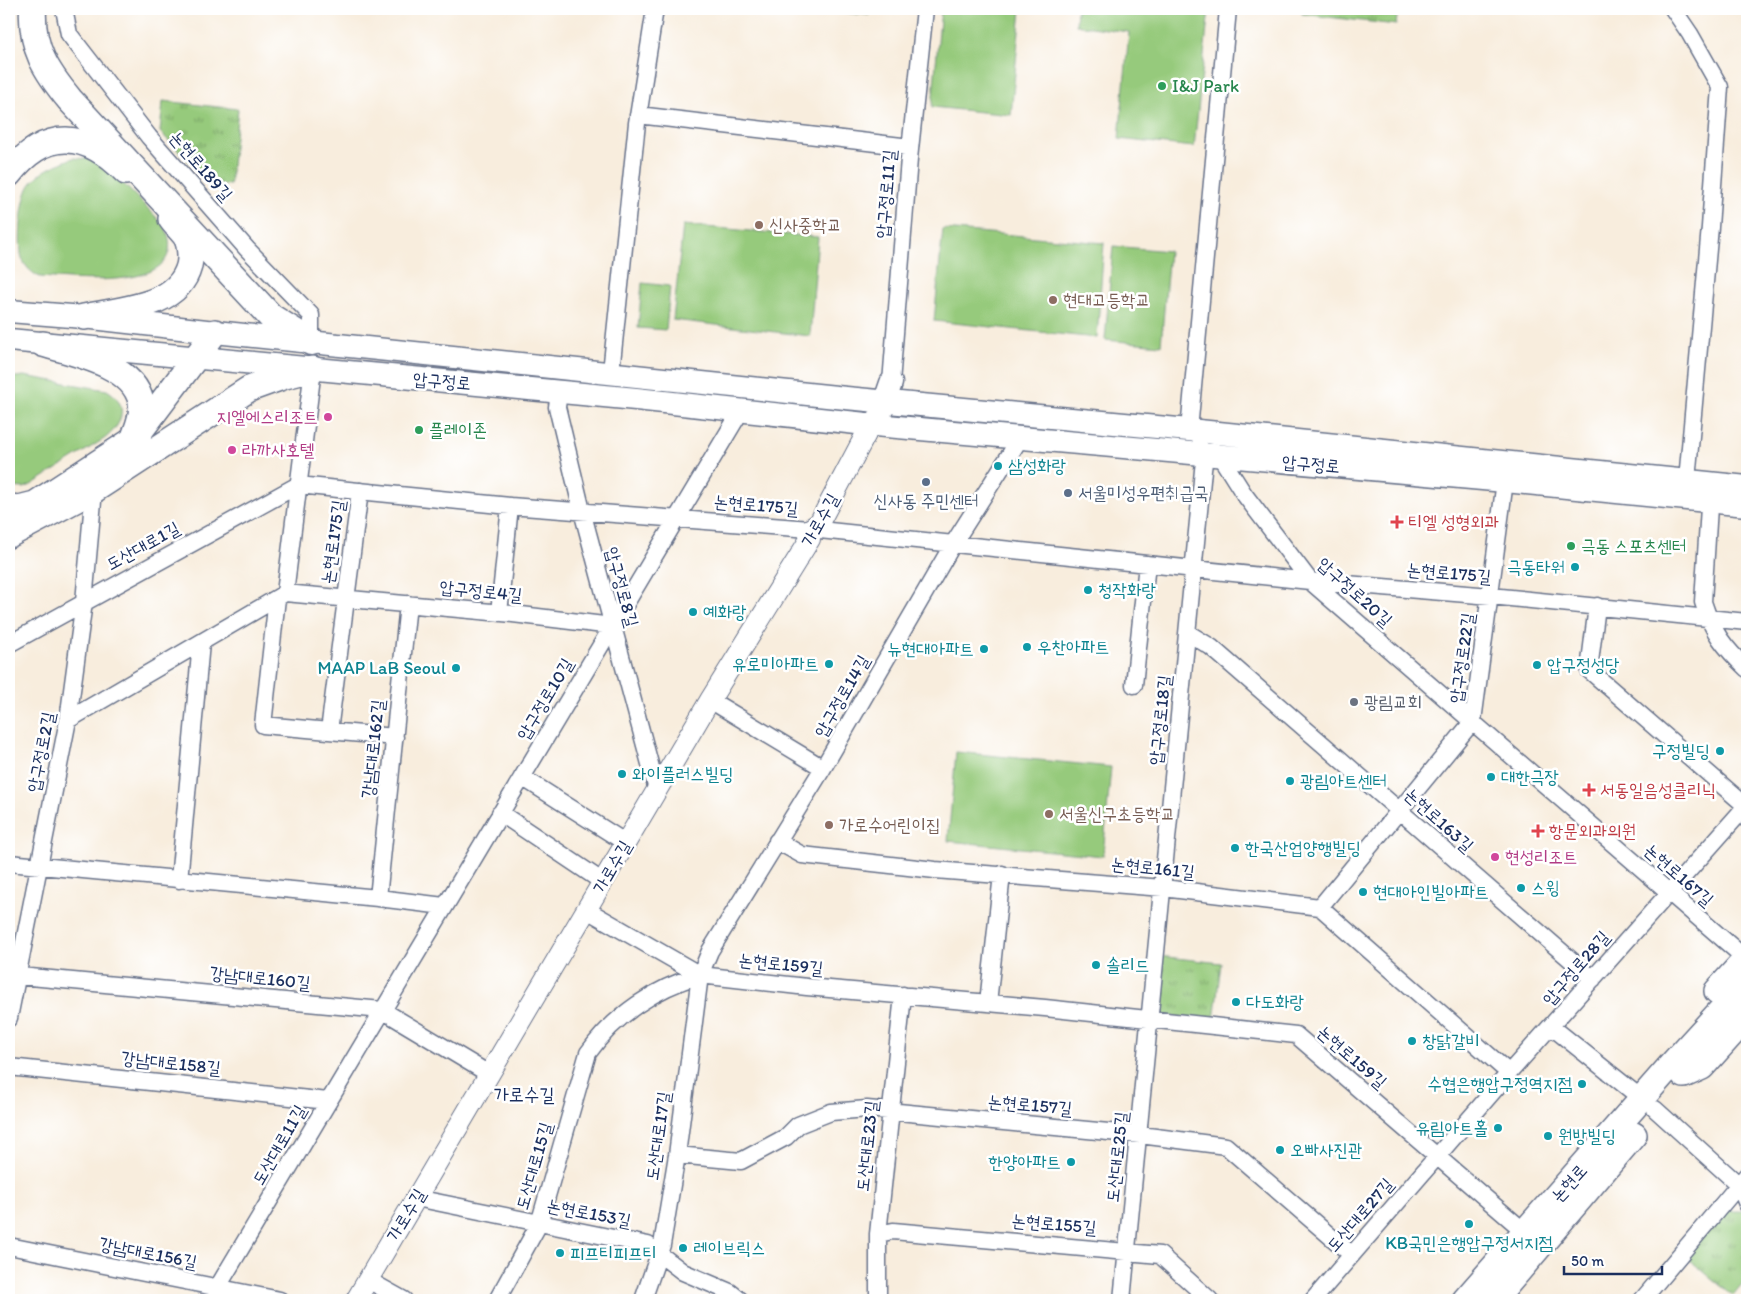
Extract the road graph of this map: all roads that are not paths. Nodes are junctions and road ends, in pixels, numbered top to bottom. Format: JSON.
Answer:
{"nodes":[{"id":1,"x":33,"y":9,"type":"edge"},
{"id":2,"x":64,"y":9,"type":"edge"},
{"id":3,"x":654,"y":9,"type":"edge"},
{"id":4,"x":925,"y":9,"type":"edge"},
{"id":5,"x":1228,"y":9,"type":"edge"},
{"id":6,"x":1673,"y":9,"type":"edge"},
{"id":7,"x":638,"y":119,"type":"junction"},
{"id":8,"x":910,"y":146,"type":"junction"},
{"id":9,"x":9,"y":174,"type":"edge"},
{"id":10,"x":9,"y":311,"type":"edge"},
{"id":11,"x":84,"y":317,"type":"junction"},
{"id":12,"x":215,"y":332,"type":"junction"},
{"id":13,"x":9,"y":340,"type":"edge"},
{"id":14,"x":311,"y":342,"type":"junction"},
{"id":15,"x":43,"y":344,"type":"junction"},
{"id":16,"x":196,"y":357,"type":"junction"},
{"id":17,"x":313,"y":369,"type":"junction"},
{"id":18,"x":611,"y":372,"type":"junction"},
{"id":19,"x":559,"y":392,"type":"junction"},
{"id":20,"x":888,"y":393,"type":"junction"},
{"id":21,"x":608,"y":396,"type":"junction"},
{"id":22,"x":742,"y":409,"type":"junction"},
{"id":23,"x":871,"y":429,"type":"junction"},
{"id":24,"x":1190,"y":430,"type":"junction"},
{"id":25,"x":1021,"y":437,"type":"junction"},
{"id":26,"x":133,"y":440,"type":"junction"},
{"id":27,"x":1212,"y":455,"type":"junction"},
{"id":28,"x":1505,"y":481,"type":"junction"},
{"id":29,"x":298,"y":485,"type":"junction"},
{"id":30,"x":1747,"y":487,"type":"edge"},
{"id":31,"x":1686,"y":489,"type":"junction"},
{"id":32,"x":94,"y":490,"type":"junction"},
{"id":33,"x":360,"y":491,"type":"junction"},
{"id":34,"x":1710,"y":492,"type":"junction"},
{"id":35,"x":1747,"y":505,"type":"edge"},
{"id":36,"x":510,"y":506,"type":"junction"},
{"id":37,"x":9,"y":507,"type":"edge"},
{"id":38,"x":582,"y":511,"type":"junction"},
{"id":39,"x":677,"y":518,"type":"junction"},
{"id":40,"x":810,"y":529,"type":"junction"},
{"id":41,"x":9,"y":535,"type":"edge"},
{"id":42,"x":953,"y":544,"type":"junction"},
{"id":43,"x":1148,"y":564,"type":"junction"},
{"id":44,"x":1194,"y":568,"type":"junction"},
{"id":45,"x":1310,"y":581,"type":"junction"},
{"id":46,"x":281,"y":596,"type":"junction"},
{"id":47,"x":1491,"y":596,"type":"junction"},
{"id":48,"x":346,"y":598,"type":"junction"},
{"id":49,"x":84,"y":602,"type":"junction"},
{"id":50,"x":408,"y":604,"type":"junction"},
{"id":51,"x":1597,"y":606,"type":"junction"},
{"id":52,"x":499,"y":613,"type":"junction"},
{"id":53,"x":1709,"y":619,"type":"junction"},
{"id":54,"x":1747,"y":622,"type":"edge"},
{"id":55,"x":612,"y":626,"type":"junction"},
{"id":56,"x":1188,"y":633,"type":"junction"},
{"id":57,"x":201,"y":643,"type":"junction"},
{"id":58,"x":9,"y":644,"type":"edge"},
{"id":59,"x":1747,"y":669,"type":"edge"},
{"id":60,"x":1134,"y":685,"type":"dead end"},
{"id":61,"x":710,"y":700,"type":"junction"},
{"id":62,"x":68,"y":720,"type":"junction"},
{"id":63,"x":1473,"y":721,"type":"junction"},
{"id":64,"x":329,"y":731,"type":"junction"},
{"id":65,"x":395,"y":737,"type":"junction"},
{"id":66,"x":823,"y":768,"type":"junction"},
{"id":67,"x":522,"y":776,"type":"junction"},
{"id":68,"x":657,"y":790,"type":"junction"},
{"id":69,"x":1747,"y":806,"type":"edge"},
{"id":70,"x":1400,"y":811,"type":"junction"},
{"id":71,"x":500,"y":814,"type":"junction"},
{"id":72,"x":777,"y":841,"type":"junction"},
{"id":73,"x":626,"y":843,"type":"junction"},
{"id":74,"x":9,"y":863,"type":"edge"},
{"id":75,"x":38,"y":866,"type":"junction"},
{"id":76,"x":1002,"y":874,"type":"junction"},
{"id":77,"x":178,"y":880,"type":"junction"},
{"id":78,"x":603,"y":882,"type":"junction"},
{"id":79,"x":1163,"y":888,"type":"junction"},
{"id":80,"x":1668,"y":893,"type":"junction"},
{"id":81,"x":378,"y":898,"type":"junction"},
{"id":82,"x":444,"y":906,"type":"junction"},
{"id":83,"x":1320,"y":907,"type":"junction"},
{"id":84,"x":587,"y":910,"type":"junction"},
{"id":85,"x":1747,"y":966,"type":"edge"},
{"id":86,"x":12,"y":975,"type":"edge"},
{"id":87,"x":700,"y":975,"type":"junction"},
{"id":88,"x":1593,"y":980,"type":"junction"},
{"id":89,"x":903,"y":995,"type":"junction"},
{"id":90,"x":988,"y":1003,"type":"junction"},
{"id":91,"x":1747,"y":1005,"type":"edge"},
{"id":92,"x":382,"y":1010,"type":"junction"},
{"id":93,"x":1747,"y":1017,"type":"edge"},
{"id":94,"x":9,"y":1018,"type":"edge"},
{"id":95,"x":1150,"y":1018,"type":"junction"},
{"id":96,"x":1552,"y":1027,"type":"junction"},
{"id":97,"x":1686,"y":1060,"type":"junction"},
{"id":98,"x":9,"y":1067,"type":"edge"},
{"id":99,"x":1509,"y":1073,"type":"junction"},
{"id":100,"x":489,"y":1074,"type":"junction"},
{"id":101,"x":328,"y":1101,"type":"junction"},
{"id":102,"x":1648,"y":1104,"type":"junction"},
{"id":103,"x":891,"y":1113,"type":"junction"},
{"id":104,"x":1140,"y":1135,"type":"junction"},
{"id":105,"x":677,"y":1155,"type":"junction"},
{"id":106,"x":1438,"y":1157,"type":"junction"},
{"id":107,"x":1743,"y":1180,"type":"edge"},
{"id":108,"x":416,"y":1198,"type":"junction"},
{"id":109,"x":1747,"y":1204,"type":"edge"},
{"id":110,"x":539,"y":1224,"type":"junction"},
{"id":111,"x":1525,"y":1232,"type":"junction"},
{"id":112,"x":878,"y":1234,"type":"junction"},
{"id":113,"x":9,"y":1246,"type":"edge"},
{"id":114,"x":1126,"y":1251,"type":"junction"},
{"id":115,"x":660,"y":1253,"type":"junction"},
{"id":116,"x":1352,"y":1255,"type":"junction"},
{"id":117,"x":368,"y":1280,"type":"junction"},
{"id":118,"x":214,"y":1294,"type":"edge"},
{"id":119,"x":280,"y":1300,"type":"edge"},
{"id":120,"x":356,"y":1300,"type":"edge"},
{"id":121,"x":404,"y":1300,"type":"edge"},
{"id":122,"x":497,"y":1300,"type":"edge"},
{"id":123,"x":643,"y":1300,"type":"edge"},
{"id":124,"x":740,"y":1300,"type":"edge"},
{"id":125,"x":878,"y":1300,"type":"edge"},
{"id":126,"x":1122,"y":1300,"type":"edge"},
{"id":127,"x":1210,"y":1300,"type":"edge"},
{"id":128,"x":1313,"y":1300,"type":"edge"},
{"id":129,"x":1465,"y":1300,"type":"edge"},
{"id":130,"x":1494,"y":1300,"type":"edge"},
{"id":131,"x":1642,"y":1300,"type":"edge"}],
"edges":[{"from":1,"to":14,"type":"highway"},
{"from":2,"to":14,"type":"street","name":"논현로189길"},
{"from":3,"to":7,"type":"street"},
{"from":4,"to":8,"type":"street","name":"압구정로11길"},
{"from":5,"to":24,"type":"street"},
{"from":6,"to":31,"type":"street"},
{"from":7,"to":8,"type":"street"},
{"from":7,"to":18,"type":"street"},
{"from":8,"to":20,"type":"street","name":"압구정로11길"},
{"from":9,"to":11,"type":"main road"},
{"from":10,"to":11,"type":"main road","name":"압구정로"},
{"from":11,"to":12,"type":"main road","name":"압구정로"},
{"from":12,"to":14,"type":"main road","name":"압구정로"},
{"from":12,"to":16,"type":"main road"},
{"from":13,"to":15,"type":"main road","name":"압구정로"},
{"from":14,"to":18,"type":"main road","name":"압구정로"},
{"from":15,"to":16,"type":"main road","name":"압구정로"},
{"from":15,"to":26,"type":"main road"},
{"from":16,"to":17,"type":"main road","name":"압구정로"},
{"from":16,"to":26,"type":"main road"},
{"from":17,"to":19,"type":"main road","name":"압구정로"},
{"from":17,"to":29,"type":"street"},
{"from":17,"to":32,"type":"main road"},
{"from":18,"to":20,"type":"main road","name":"압구정로"},
{"from":18,"to":21,"type":"main road"},
{"from":19,"to":21,"type":"main road","name":"압구정로"},
{"from":19,"to":38,"type":"street","name":"압구정로8길"},
{"from":20,"to":23,"type":"main road"},
{"from":20,"to":24,"type":"main road","name":"압구정로"},
{"from":21,"to":22,"type":"main road","name":"압구정로"},
{"from":22,"to":23,"type":"main road","name":"압구정로"},
{"from":22,"to":39,"type":"street","name":"압구정로10길"},
{"from":23,"to":25,"type":"main road","name":"압구정로"},
{"from":23,"to":40,"type":"street","name":"가로수길"},
{"from":24,"to":27,"type":"street","name":"압구정로20길"},
{"from":24,"to":31,"type":"main road","name":"압구정로"},
{"from":25,"to":27,"type":"main road","name":"압구정로"},
{"from":25,"to":42,"type":"street","name":"압구정로14길"},
{"from":26,"to":37,"type":"main road"},
{"from":27,"to":28,"type":"main road","name":"압구정로"},
{"from":27,"to":44,"type":"street","name":"압구정로18길"},
{"from":27,"to":45,"type":"street","name":"압구정로20길"},
{"from":28,"to":31,"type":"main road","name":"압구정로"},
{"from":28,"to":47,"type":"street","name":"압구정로22길"},
{"from":29,"to":33,"type":"street","name":"논현로175길"},
{"from":29,"to":46,"type":"street"},
{"from":29,"to":49,"type":"street","name":"도산대로1길"},
{"from":30,"to":34,"type":"main road","name":"압구정로"},
{"from":31,"to":34,"type":"main road","name":"압구정로"},
{"from":32,"to":41,"type":"main road"},
{"from":32,"to":49,"type":"street","name":"압구정로2길"},
{"from":33,"to":36,"type":"street","name":"논현로175길"},
{"from":33,"to":48,"type":"street","name":"논현로175길"},
{"from":34,"to":35,"type":"main road","name":"압구정로"},
{"from":34,"to":53,"type":"street"},
{"from":36,"to":38,"type":"street","name":"논현로175길"},
{"from":36,"to":52,"type":"street"},
{"from":38,"to":39,"type":"street","name":"논현로175길"},
{"from":38,"to":55,"type":"street","name":"압구정로8길"},
{"from":39,"to":40,"type":"street","name":"논현로175길"},
{"from":39,"to":55,"type":"street","name":"압구정로10길"},
{"from":40,"to":42,"type":"street","name":"논현로175길"},
{"from":40,"to":61,"type":"street","name":"가로수길"},
{"from":42,"to":43,"type":"street","name":"논현로175길"},
{"from":42,"to":66,"type":"street","name":"압구정로14길"},
{"from":43,"to":44,"type":"street","name":"논현로175길"},
{"from":43,"to":60,"type":"street"},
{"from":44,"to":45,"type":"street","name":"논현로175길"},
{"from":44,"to":56,"type":"street","name":"압구정로18길"},
{"from":45,"to":47,"type":"street","name":"논현로175길"},
{"from":45,"to":63,"type":"street","name":"압구정로20길"},
{"from":46,"to":48,"type":"street","name":"압구정로4길"},
{"from":46,"to":57,"type":"street"},
{"from":46,"to":64,"type":"street"},
{"from":47,"to":51,"type":"street","name":"논현로175길"},
{"from":47,"to":63,"type":"street","name":"압구정로22길"},
{"from":48,"to":50,"type":"street","name":"압구정로4길"},
{"from":48,"to":64,"type":"street"},
{"from":49,"to":58,"type":"street","name":"도산대로1길"},
{"from":49,"to":62,"type":"street","name":"압구정로2길"},
{"from":50,"to":52,"type":"street","name":"압구정로4길"},
{"from":50,"to":65,"type":"street","name":"강남대로162길"},
{"from":51,"to":53,"type":"street","name":"논현로175길"},
{"from":51,"to":69,"type":"street","name":"압구정로28길"},
{"from":52,"to":55,"type":"street","name":"압구정로4길"},
{"from":53,"to":54,"type":"street","name":"논현로175길"},
{"from":53,"to":59,"type":"street"},
{"from":55,"to":67,"type":"street","name":"압구정로10길"},
{"from":55,"to":68,"type":"street","name":"압구정로8길"},
{"from":56,"to":70,"type":"street","name":"논현로163길"},
{"from":56,"to":79,"type":"street","name":"압구정로18길"},
{"from":57,"to":62,"type":"street"},
{"from":57,"to":77,"type":"street"},
{"from":61,"to":66,"type":"street"},
{"from":61,"to":68,"type":"street","name":"가로수길"},
{"from":62,"to":75,"type":"street","name":"압구정로2길"},
{"from":63,"to":70,"type":"street","name":"압구정로22길"},
{"from":63,"to":80,"type":"street","name":"논현로167길"},
{"from":64,"to":65,"type":"street"},
{"from":65,"to":81,"type":"street","name":"강남대로162길"},
{"from":66,"to":72,"type":"street","name":"압구정로14길"},
{"from":67,"to":71,"type":"street","name":"압구정로10길"},
{"from":67,"to":73,"type":"street"},
{"from":68,"to":73,"type":"street","name":"가로수길"},
{"from":69,"to":80,"type":"street","name":"압구정로28길"},
{"from":70,"to":83,"type":"street","name":"압구정로22길"},
{"from":70,"to":88,"type":"street","name":"논현로163길"},
{"from":71,"to":78,"type":"street"},
{"from":71,"to":82,"type":"street","name":"압구정로10길"},
{"from":72,"to":76,"type":"street","name":"논현로161길"},
{"from":72,"to":87,"type":"street","name":"압구정로14길"},
{"from":73,"to":78,"type":"street","name":"가로수길"},
{"from":74,"to":75,"type":"street"},
{"from":75,"to":77,"type":"street"},
{"from":75,"to":86,"type":"street","name":"압구정로2길"},
{"from":76,"to":79,"type":"street","name":"논현로161길"},
{"from":76,"to":90,"type":"street"},
{"from":77,"to":81,"type":"street"},
{"from":78,"to":84,"type":"street","name":"가로수길"},
{"from":79,"to":83,"type":"street","name":"논현로161길"},
{"from":79,"to":95,"type":"street","name":"압구정로18길"},
{"from":80,"to":85,"type":"street","name":"논현로167길"},
{"from":80,"to":88,"type":"street","name":"압구정로28길"},
{"from":81,"to":82,"type":"street"},
{"from":82,"to":92,"type":"street","name":"압구정로10길"},
{"from":83,"to":99,"type":"street"},
{"from":84,"to":87,"type":"street","name":"논현로159길"},
{"from":84,"to":100,"type":"street","name":"가로수길"},
{"from":85,"to":97,"type":"main road","name":"논현로"},
{"from":86,"to":92,"type":"street","name":"강남대로160길"},
{"from":86,"to":94,"type":"street","name":"압구정로2길"},
{"from":87,"to":89,"type":"street","name":"논현로159길"},
{"from":87,"to":105,"type":"street","name":"도산대로17길"},
{"from":87,"to":110,"type":"street","name":"도산대로15길"},
{"from":88,"to":96,"type":"street","name":"압구정로28길"},
{"from":89,"to":90,"type":"street","name":"논현로159길"},
{"from":89,"to":103,"type":"street","name":"도산대로23길"},
{"from":90,"to":95,"type":"street","name":"논현로159길"},
{"from":91,"to":97,"type":"main road","name":"논현로"},
{"from":92,"to":100,"type":"street","name":"강남대로160길"},
{"from":92,"to":101,"type":"street","name":"도산대로11길"},
{"from":93,"to":97,"type":"main road","name":"논현로"},
{"from":95,"to":104,"type":"street","name":"도산대로25길"},
{"from":95,"to":106,"type":"street","name":"논현로159길"},
{"from":96,"to":99,"type":"street","name":"압구정로28길"},
{"from":96,"to":102,"type":"street"},
{"from":97,"to":102,"type":"main road","name":"논현로"},
{"from":98,"to":101,"type":"street","name":"강남대로158길"},
{"from":99,"to":106,"type":"street","name":"압구정로28길"},
{"from":100,"to":108,"type":"street","name":"가로수길"},
{"from":101,"to":118,"type":"street","name":"도산대로11길"},
{"from":102,"to":107,"type":"street"},
{"from":102,"to":111,"type":"main road","name":"논현로"},
{"from":102,"to":130,"type":"main road","name":"논현로"},
{"from":103,"to":104,"type":"street","name":"논현로157길"},
{"from":103,"to":105,"type":"street","name":"논현로157길"},
{"from":103,"to":112,"type":"street","name":"도산대로23길"},
{"from":104,"to":114,"type":"street","name":"도산대로25길"},
{"from":104,"to":116,"type":"street","name":"논현로157길"},
{"from":105,"to":115,"type":"street","name":"도산대로17길"},
{"from":106,"to":111,"type":"street","name":"논현로159길"},
{"from":106,"to":116,"type":"street","name":"도산대로27길"},
{"from":107,"to":109,"type":"street"},
{"from":107,"to":131,"type":"street"},
{"from":108,"to":110,"type":"street","name":"논현로153길"},
{"from":108,"to":117,"type":"street","name":"가로수길"},
{"from":110,"to":115,"type":"street","name":"논현로153길"},
{"from":110,"to":122,"type":"street","name":"도산대로15길"},
{"from":111,"to":129,"type":"main road","name":"논현로"},
{"from":112,"to":114,"type":"street","name":"논현로155길"},
{"from":112,"to":125,"type":"street","name":"도산대로23길"},
{"from":113,"to":118,"type":"street","name":"강남대로156길"},
{"from":114,"to":126,"type":"street","name":"도산대로25길"},
{"from":114,"to":127,"type":"street","name":"논현로155길"},
{"from":115,"to":123,"type":"street","name":"도산대로17길"},
{"from":115,"to":124,"type":"street","name":"논현로153길"},
{"from":116,"to":128,"type":"street","name":"도산대로27길"},
{"from":117,"to":120,"type":"street","name":"가로수길"},
{"from":117,"to":121,"type":"street"},
{"from":118,"to":119,"type":"street","name":"강남대로156길"}]}
